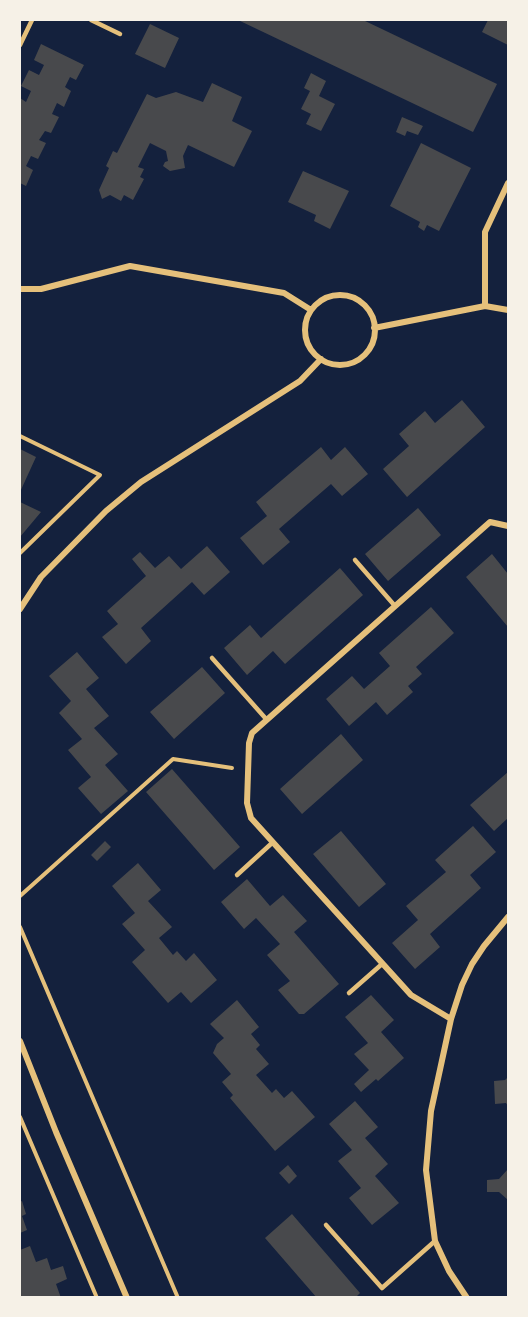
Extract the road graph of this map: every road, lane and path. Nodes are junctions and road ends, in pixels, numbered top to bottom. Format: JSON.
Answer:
{"nodes":[{"id":1,"x":32,"y":20,"type":"edge"},
{"id":2,"x":91,"y":20,"type":"edge"},
{"id":3,"x":120,"y":34,"type":"dead end"},
{"id":4,"x":20,"y":45,"type":"edge"},
{"id":5,"x":508,"y":183,"type":"edge"},
{"id":6,"x":20,"y":289,"type":"edge"},
{"id":7,"x":485,"y":306,"type":"junction"},
{"id":8,"x":311,"y":310,"type":"junction"},
{"id":9,"x":508,"y":310,"type":"edge"},
{"id":10,"x":374,"y":328,"type":"junction"},
{"id":11,"x":321,"y":359,"type":"junction"},
{"id":12,"x":20,"y":436,"type":"edge"},
{"id":13,"x":508,"y":526,"type":"edge"},
{"id":14,"x":20,"y":554,"type":"edge"},
{"id":15,"x":355,"y":560,"type":"dead end"},
{"id":16,"x":395,"y":606,"type":"junction"},
{"id":17,"x":20,"y":609,"type":"edge"},
{"id":18,"x":212,"y":658,"type":"dead end"},
{"id":19,"x":267,"y":720,"type":"junction"},
{"id":20,"x":248,"y":771,"type":"junction"},
{"id":21,"x":272,"y":843,"type":"junction"},
{"id":22,"x":237,"y":875,"type":"dead end"},
{"id":23,"x":20,"y":896,"type":"edge"},
{"id":24,"x":508,"y":917,"type":"edge"},
{"id":25,"x":20,"y":927,"type":"edge"},
{"id":26,"x":382,"y":964,"type":"junction"},
{"id":27,"x":349,"y":993,"type":"dead end"},
{"id":28,"x":451,"y":1019,"type":"junction"},
{"id":29,"x":20,"y":1041,"type":"edge"},
{"id":30,"x":20,"y":1117,"type":"edge"},
{"id":31,"x":326,"y":1225,"type":"dead end"},
{"id":32,"x":435,"y":1241,"type":"junction"},
{"id":33,"x":97,"y":1298,"type":"edge"},
{"id":34,"x":127,"y":1298,"type":"edge"},
{"id":35,"x":178,"y":1298,"type":"edge"},
{"id":36,"x":467,"y":1298,"type":"edge"}],
"edges":[{"from":1,"to":4,"type":"lane"},
{"from":2,"to":3,"type":"lane"},
{"from":5,"to":7,"type":"street"},
{"from":6,"to":8,"type":"street"},
{"from":7,"to":9,"type":"street"},
{"from":7,"to":10,"type":"street"},
{"from":8,"to":10,"type":"street"},
{"from":8,"to":11,"type":"street"},
{"from":10,"to":11,"type":"street"},
{"from":11,"to":17,"type":"street"},
{"from":12,"to":14,"type":"path"},
{"from":13,"to":16,"type":"street"},
{"from":15,"to":16,"type":"lane"},
{"from":16,"to":19,"type":"street"},
{"from":18,"to":19,"type":"lane"},
{"from":19,"to":20,"type":"street"},
{"from":20,"to":21,"type":"street"},
{"from":20,"to":23,"type":"path"},
{"from":21,"to":22,"type":"lane"},
{"from":21,"to":26,"type":"street"},
{"from":24,"to":28,"type":"street"},
{"from":25,"to":35,"type":"path"},
{"from":26,"to":27,"type":"lane"},
{"from":26,"to":28,"type":"street"},
{"from":28,"to":32,"type":"street"},
{"from":29,"to":34,"type":"street"},
{"from":30,"to":33,"type":"path"},
{"from":31,"to":32,"type":"lane"},
{"from":32,"to":36,"type":"street"}]}
